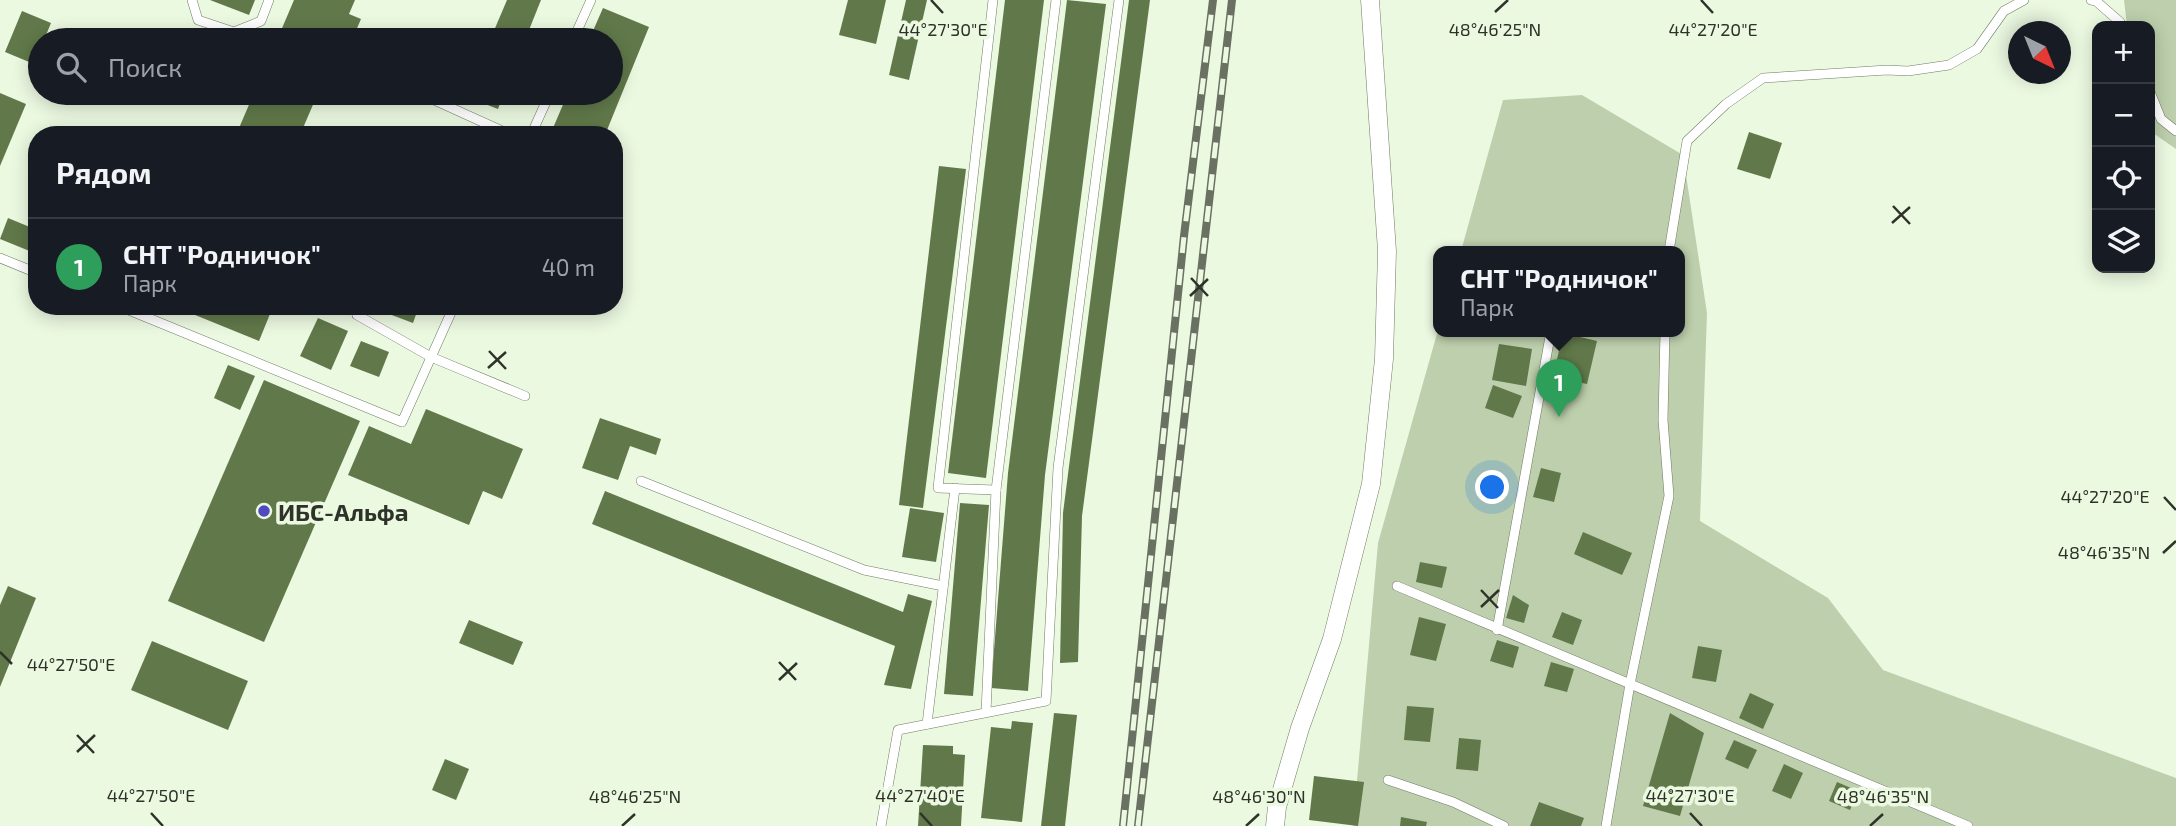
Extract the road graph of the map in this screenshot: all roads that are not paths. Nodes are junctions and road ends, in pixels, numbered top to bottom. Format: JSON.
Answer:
{"nodes":[{"id":1,"x":192,"y":0,"type":"edge"},
{"id":2,"x":269,"y":0,"type":"edge"},
{"id":3,"x":591,"y":0,"type":"edge"},
{"id":4,"x":993,"y":0,"type":"edge"},
{"id":5,"x":1056,"y":0,"type":"edge"},
{"id":6,"x":1119,"y":0,"type":"edge"},
{"id":7,"x":1370,"y":0,"type":"edge"},
{"id":8,"x":2024,"y":0,"type":"edge"},
{"id":9,"x":2091,"y":0,"type":"edge"},
{"id":10,"x":2117,"y":21,"type":"edge"},
{"id":11,"x":222,"y":28,"type":"edge"},
{"id":12,"x":244,"y":28,"type":"edge"},
{"id":13,"x":578,"y":28,"type":"edge"},
{"id":14,"x":2155,"y":104,"type":"edge"},
{"id":15,"x":445,"y":105,"type":"edge"},
{"id":16,"x":545,"y":105,"type":"edge"},
{"id":17,"x":490,"y":126,"type":"edge"},
{"id":18,"x":535,"y":126,"type":"edge"},
{"id":19,"x":2176,"y":131,"type":"edge"},
{"id":20,"x":1670,"y":246,"type":"edge"},
{"id":21,"x":0,"y":258,"type":"edge"},
{"id":22,"x":28,"y":269,"type":"edge"},
{"id":23,"x":140,"y":315,"type":"edge"},
{"id":24,"x":357,"y":315,"type":"edge"},
{"id":25,"x":450,"y":315,"type":"edge"},
{"id":26,"x":1550,"y":337,"type":"edge"},
{"id":27,"x":1665,"y":337,"type":"edge"},
{"id":28,"x":431,"y":357,"type":"junction"},
{"id":29,"x":525,"y":396,"type":"dead end"},
{"id":30,"x":641,"y":481,"type":"dead end"},
{"id":31,"x":955,"y":488,"type":"junction"},
{"id":32,"x":996,"y":490,"type":"junction"},
{"id":33,"x":943,"y":586,"type":"junction"},
{"id":34,"x":1397,"y":586,"type":"dead end"},
{"id":35,"x":1497,"y":629,"type":"junction"},
{"id":36,"x":1630,"y":684,"type":"junction"},
{"id":37,"x":986,"y":712,"type":"junction"},
{"id":38,"x":927,"y":724,"type":"junction"},
{"id":39,"x":1388,"y":780,"type":"dead end"},
{"id":40,"x":881,"y":826,"type":"edge"},
{"id":41,"x":1275,"y":826,"type":"edge"},
{"id":42,"x":1504,"y":826,"type":"edge"},
{"id":43,"x":1606,"y":826,"type":"edge"},
{"id":44,"x":1968,"y":826,"type":"edge"}],
"edges":[{"from":1,"to":11,"type":"lane"},
{"from":2,"to":12,"type":"lane"},
{"from":3,"to":13,"type":"lane"},
{"from":4,"to":31,"type":"lane"},
{"from":5,"to":32,"type":"lane"},
{"from":6,"to":37,"type":"lane"},
{"from":7,"to":41,"type":"street"},
{"from":8,"to":20,"type":"lane"},
{"from":9,"to":10,"type":"lane"},
{"from":14,"to":19,"type":"lane"},
{"from":15,"to":17,"type":"lane"},
{"from":16,"to":18,"type":"lane"},
{"from":21,"to":22,"type":"lane"},
{"from":23,"to":28,"type":"lane"},
{"from":24,"to":28,"type":"lane"},
{"from":25,"to":28,"type":"lane"},
{"from":26,"to":35,"type":"lane"},
{"from":27,"to":36,"type":"lane"},
{"from":28,"to":29,"type":"lane"},
{"from":30,"to":33,"type":"lane"},
{"from":31,"to":32,"type":"lane"},
{"from":31,"to":33,"type":"lane"},
{"from":32,"to":37,"type":"lane"},
{"from":33,"to":38,"type":"lane"},
{"from":34,"to":35,"type":"lane"},
{"from":35,"to":36,"type":"lane"},
{"from":36,"to":43,"type":"lane"},
{"from":36,"to":44,"type":"lane"},
{"from":37,"to":38,"type":"lane"},
{"from":38,"to":40,"type":"lane"},
{"from":39,"to":42,"type":"lane"}]}
